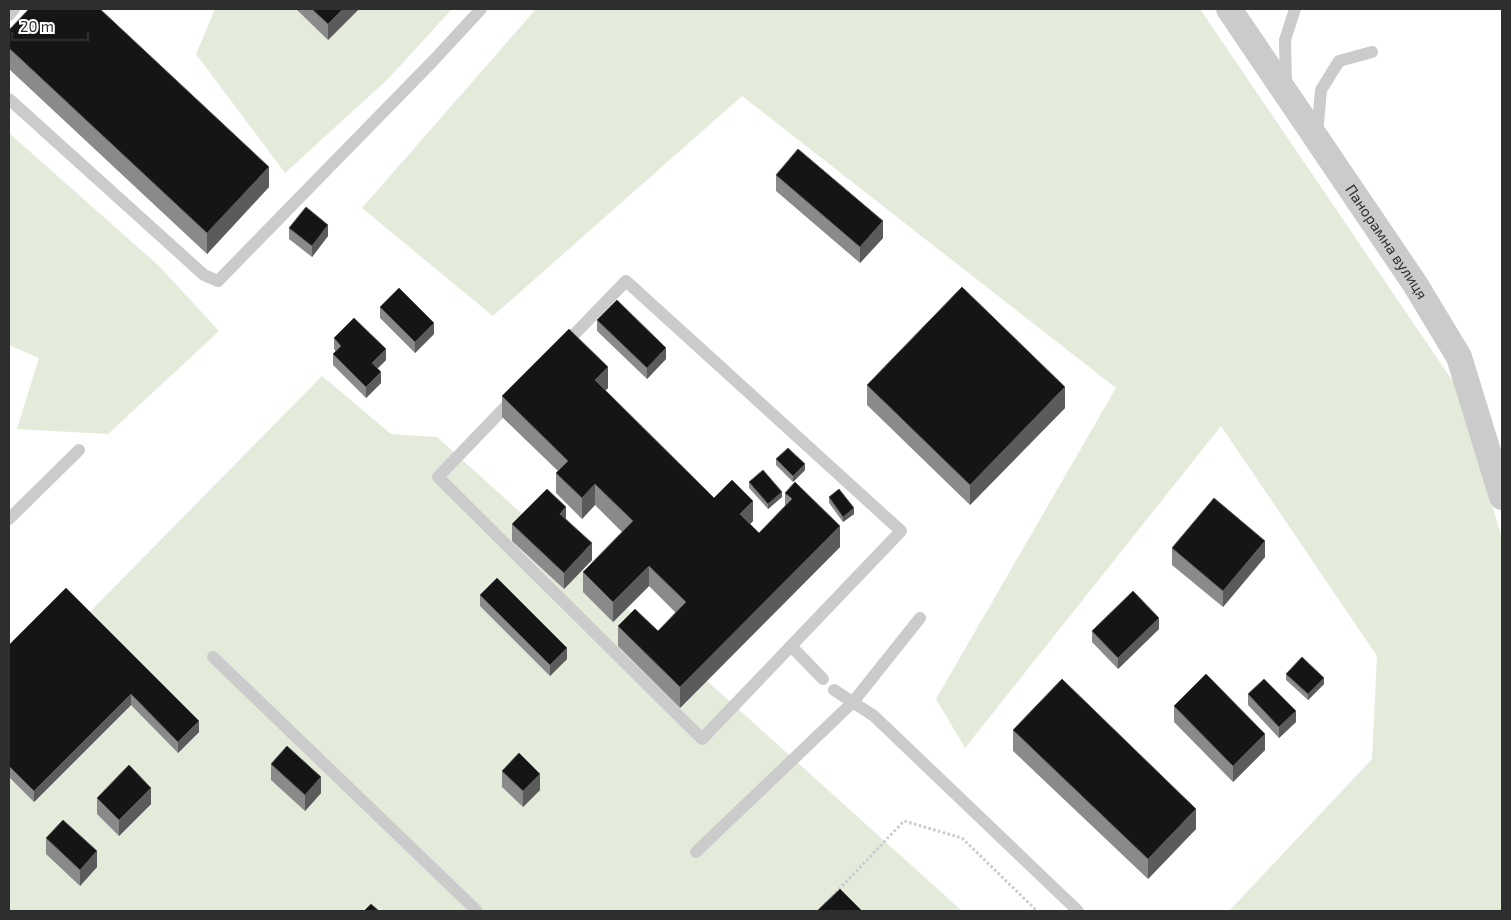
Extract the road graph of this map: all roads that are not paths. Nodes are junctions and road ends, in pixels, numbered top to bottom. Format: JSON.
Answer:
{"nodes":[{"id":1,"x":14,"y":9,"type":"edge"},
{"id":2,"x":480,"y":9,"type":"edge"},
{"id":3,"x":1229,"y":9,"type":"edge"},
{"id":4,"x":1295,"y":9,"type":"edge"},
{"id":5,"x":9,"y":15,"type":"edge"},
{"id":6,"x":1372,"y":52,"type":"dead end"},
{"id":7,"x":1286,"y":94,"type":"junction"},
{"id":8,"x":9,"y":99,"type":"edge"},
{"id":9,"x":1317,"y":139,"type":"junction"},
{"id":10,"x":552,"y":358,"type":"edge"},
{"id":11,"x":518,"y":393,"type":"edge"},
{"id":12,"x":79,"y":450,"type":"dead end"},
{"id":13,"x":1502,"y":496,"type":"edge"},
{"id":14,"x":9,"y":519,"type":"edge"},
{"id":15,"x":920,"y":618,"type":"dead end"},
{"id":16,"x":791,"y":646,"type":"junction"},
{"id":17,"x":213,"y":657,"type":"dead end"},
{"id":18,"x":823,"y":679,"type":"dead end"},
{"id":19,"x":834,"y":690,"type":"dead end"},
{"id":20,"x":853,"y":702,"type":"junction"},
{"id":21,"x":696,"y":852,"type":"dead end"},
{"id":22,"x":477,"y":911,"type":"edge"},
{"id":23,"x":1078,"y":911,"type":"edge"}],
"edges":[{"from":1,"to":5,"type":"lane"},
{"from":2,"to":8,"type":"lane"},
{"from":3,"to":7,"type":"street","name":"Панорамна вулиця"},
{"from":4,"to":7,"type":"lane"},
{"from":6,"to":9,"type":"lane"},
{"from":7,"to":9,"type":"street","name":"Панорамна вулиця"},
{"from":9,"to":13,"type":"street","name":"Панорамна вулиця"},
{"from":10,"to":16,"type":"lane"},
{"from":11,"to":16,"type":"lane"},
{"from":12,"to":14,"type":"lane"},
{"from":15,"to":20,"type":"lane"},
{"from":16,"to":18,"type":"lane"},
{"from":17,"to":22,"type":"lane"},
{"from":19,"to":20,"type":"lane"},
{"from":20,"to":21,"type":"lane"},
{"from":20,"to":23,"type":"lane"}]}
